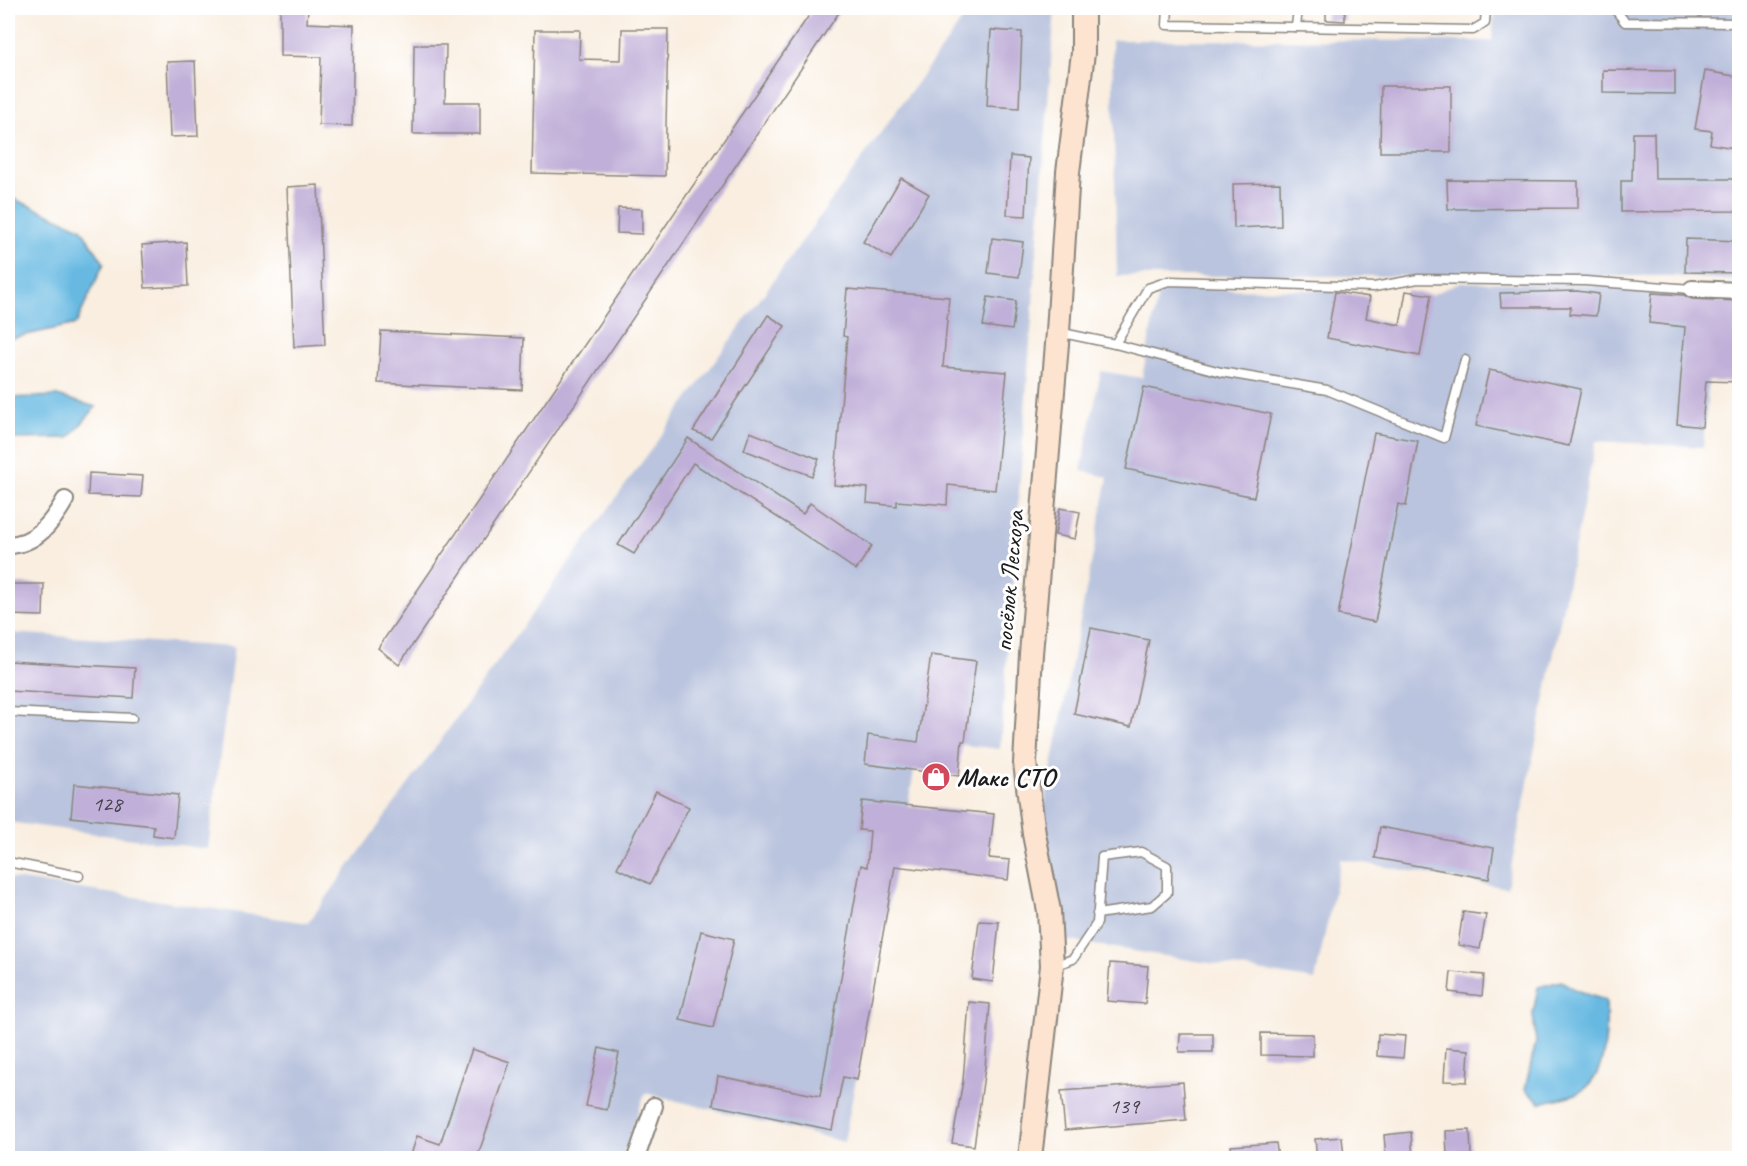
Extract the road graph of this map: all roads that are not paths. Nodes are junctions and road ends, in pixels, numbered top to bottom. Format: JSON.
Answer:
{"nodes":[{"id":1,"x":1083,"y":8,"type":"edge"},
{"id":2,"x":1168,"y":8,"type":"edge"},
{"id":3,"x":1298,"y":8,"type":"edge"},
{"id":4,"x":1486,"y":8,"type":"edge"},
{"id":5,"x":1614,"y":8,"type":"edge"},
{"id":6,"x":1740,"y":23,"type":"edge"},
{"id":7,"x":1296,"y":27,"type":"junction"},
{"id":8,"x":1692,"y":289,"type":"joint"},
{"id":9,"x":1740,"y":291,"type":"edge"},
{"id":10,"x":1058,"y":332,"type":"junction"},
{"id":11,"x":1115,"y":344,"type":"junction"},
{"id":12,"x":1465,"y":360,"type":"dead end"},
{"id":13,"x":65,"y":500,"type":"dead end"},
{"id":14,"x":8,"y":545,"type":"edge"},
{"id":15,"x":8,"y":712,"type":"edge"},
{"id":16,"x":132,"y":718,"type":"dead end"},
{"id":17,"x":8,"y":862,"type":"edge"},
{"id":18,"x":79,"y":876,"type":"dead end"},
{"id":19,"x":1097,"y":914,"type":"junction"},
{"id":20,"x":1052,"y":966,"type":"junction"},
{"id":21,"x":654,"y":1106,"type":"dead end"},
{"id":22,"x":636,"y":1158,"type":"edge"},
{"id":23,"x":1030,"y":1158,"type":"edge"}],
"edges":[{"from":1,"to":10,"type":"street","name":"посёлок Лесхоза"},
{"from":2,"to":7,"type":"lane"},
{"from":3,"to":7,"type":"lane"},
{"from":4,"to":7,"type":"lane"},
{"from":5,"to":6,"type":"lane"},
{"from":8,"to":9,"type":"street"},
{"from":8,"to":11,"type":"lane"},
{"from":10,"to":11,"type":"lane"},
{"from":10,"to":20,"type":"street","name":"посёлок Лесхоза"},
{"from":11,"to":12,"type":"lane"},
{"from":13,"to":14,"type":"street"},
{"from":15,"to":16,"type":"lane"},
{"from":17,"to":18,"type":"lane"},
{"from":19,"to":19,"type":"lane"},
{"from":19,"to":20,"type":"lane"},
{"from":20,"to":23,"type":"street","name":"посёлок Лесхоза"},
{"from":21,"to":22,"type":"street"}]}
